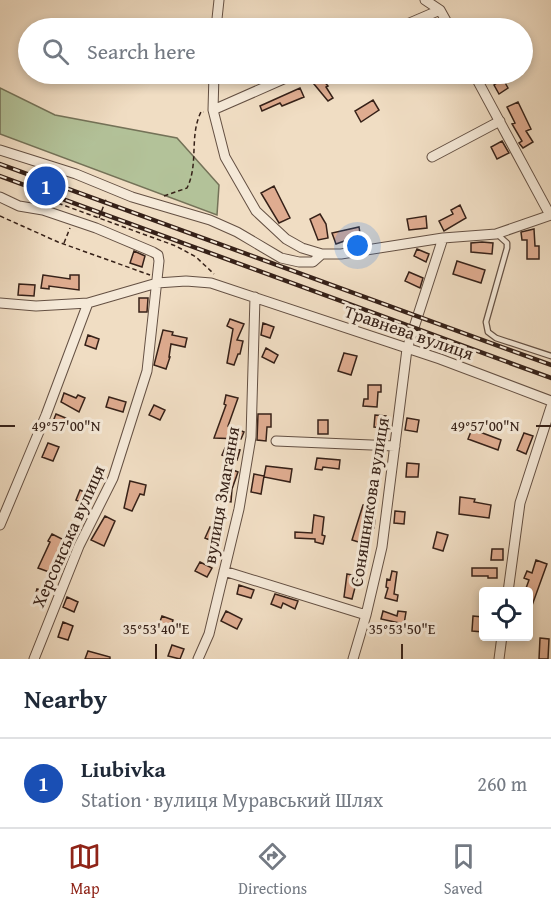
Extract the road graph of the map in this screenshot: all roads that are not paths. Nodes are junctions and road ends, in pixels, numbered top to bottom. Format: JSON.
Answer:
{"nodes":[{"id":1,"x":219,"y":0,"type":"edge"},
{"id":2,"x":425,"y":0,"type":"edge"},
{"id":3,"x":440,"y":10,"type":"junction"},
{"id":4,"x":217,"y":18,"type":"edge"},
{"id":5,"x":421,"y":18,"type":"edge"},
{"id":6,"x":444,"y":18,"type":"edge"},
{"id":7,"x":214,"y":84,"type":"edge"},
{"id":8,"x":273,"y":84,"type":"edge"},
{"id":9,"x":479,"y":84,"type":"edge"},
{"id":10,"x":213,"y":110,"type":"junction"},
{"id":11,"x":500,"y":122,"type":"junction"},
{"id":12,"x":0,"y":150,"type":"edge"},
{"id":13,"x":432,"y":158,"type":"dead end"},
{"id":14,"x":0,"y":197,"type":"edge"},
{"id":15,"x":551,"y":215,"type":"edge"},
{"id":16,"x":496,"y":234,"type":"junction"},
{"id":17,"x":443,"y":238,"type":"junction"},
{"id":18,"x":322,"y":254,"type":"junction"},
{"id":19,"x":157,"y":280,"type":"junction"},
{"id":20,"x":255,"y":297,"type":"junction"},
{"id":21,"x":0,"y":303,"type":"edge"},
{"id":22,"x":88,"y":303,"type":"junction"},
{"id":23,"x":407,"y":349,"type":"junction"},
{"id":24,"x":551,"y":356,"type":"edge"},
{"id":25,"x":551,"y":401,"type":"edge"},
{"id":26,"x":551,"y":406,"type":"edge"},
{"id":27,"x":276,"y":441,"type":"dead end"},
{"id":28,"x":395,"y":446,"type":"junction"},
{"id":29,"x":0,"y":525,"type":"edge"},
{"id":30,"x":224,"y":571,"type":"junction"},
{"id":31,"x":509,"y":587,"type":"edge"},
{"id":32,"x":366,"y":615,"type":"junction"},
{"id":33,"x":501,"y":641,"type":"edge"},
{"id":34,"x":34,"y":659,"type":"edge"},
{"id":35,"x":198,"y":659,"type":"edge"},
{"id":36,"x":353,"y":659,"type":"edge"},
{"id":37,"x":499,"y":659,"type":"edge"}],
"edges":[{"from":1,"to":4,"type":"street"},
{"from":2,"to":3,"type":"street"},
{"from":3,"to":5,"type":"street"},
{"from":3,"to":6,"type":"street"},
{"from":7,"to":10,"type":"street"},
{"from":8,"to":10,"type":"street"},
{"from":9,"to":11,"type":"street"},
{"from":10,"to":18,"type":"street"},
{"from":11,"to":13,"type":"street"},
{"from":11,"to":15,"type":"street"},
{"from":12,"to":18,"type":"street"},
{"from":14,"to":19,"type":"street","name":"Херсонська вулиця"},
{"from":15,"to":16,"type":"street"},
{"from":16,"to":17,"type":"street"},
{"from":16,"to":24,"type":"lane"},
{"from":17,"to":18,"type":"street"},
{"from":17,"to":23,"type":"street","name":"Соняшникова вулиця"},
{"from":19,"to":20,"type":"street","name":"Травнева вулиця"},
{"from":19,"to":22,"type":"street","name":"Травнева вулиця"},
{"from":19,"to":34,"type":"street","name":"Херсонська вулиця"},
{"from":20,"to":23,"type":"street","name":"Травнева вулиця"},
{"from":20,"to":30,"type":"street","name":"вулиця Змагання"},
{"from":21,"to":22,"type":"street","name":"Травнева вулиця"},
{"from":22,"to":29,"type":"street"},
{"from":23,"to":25,"type":"street","name":"Травнева вулиця"},
{"from":23,"to":28,"type":"street","name":"Соняшникова вулиця"},
{"from":26,"to":31,"type":"street"},
{"from":27,"to":28,"type":"street"},
{"from":28,"to":32,"type":"street","name":"Соняшникова вулиця"},
{"from":30,"to":32,"type":"street"},
{"from":30,"to":35,"type":"street","name":"вулиця Змагання"},
{"from":32,"to":36,"type":"street","name":"Соняшникова вулиця"},
{"from":33,"to":37,"type":"street"}]}
